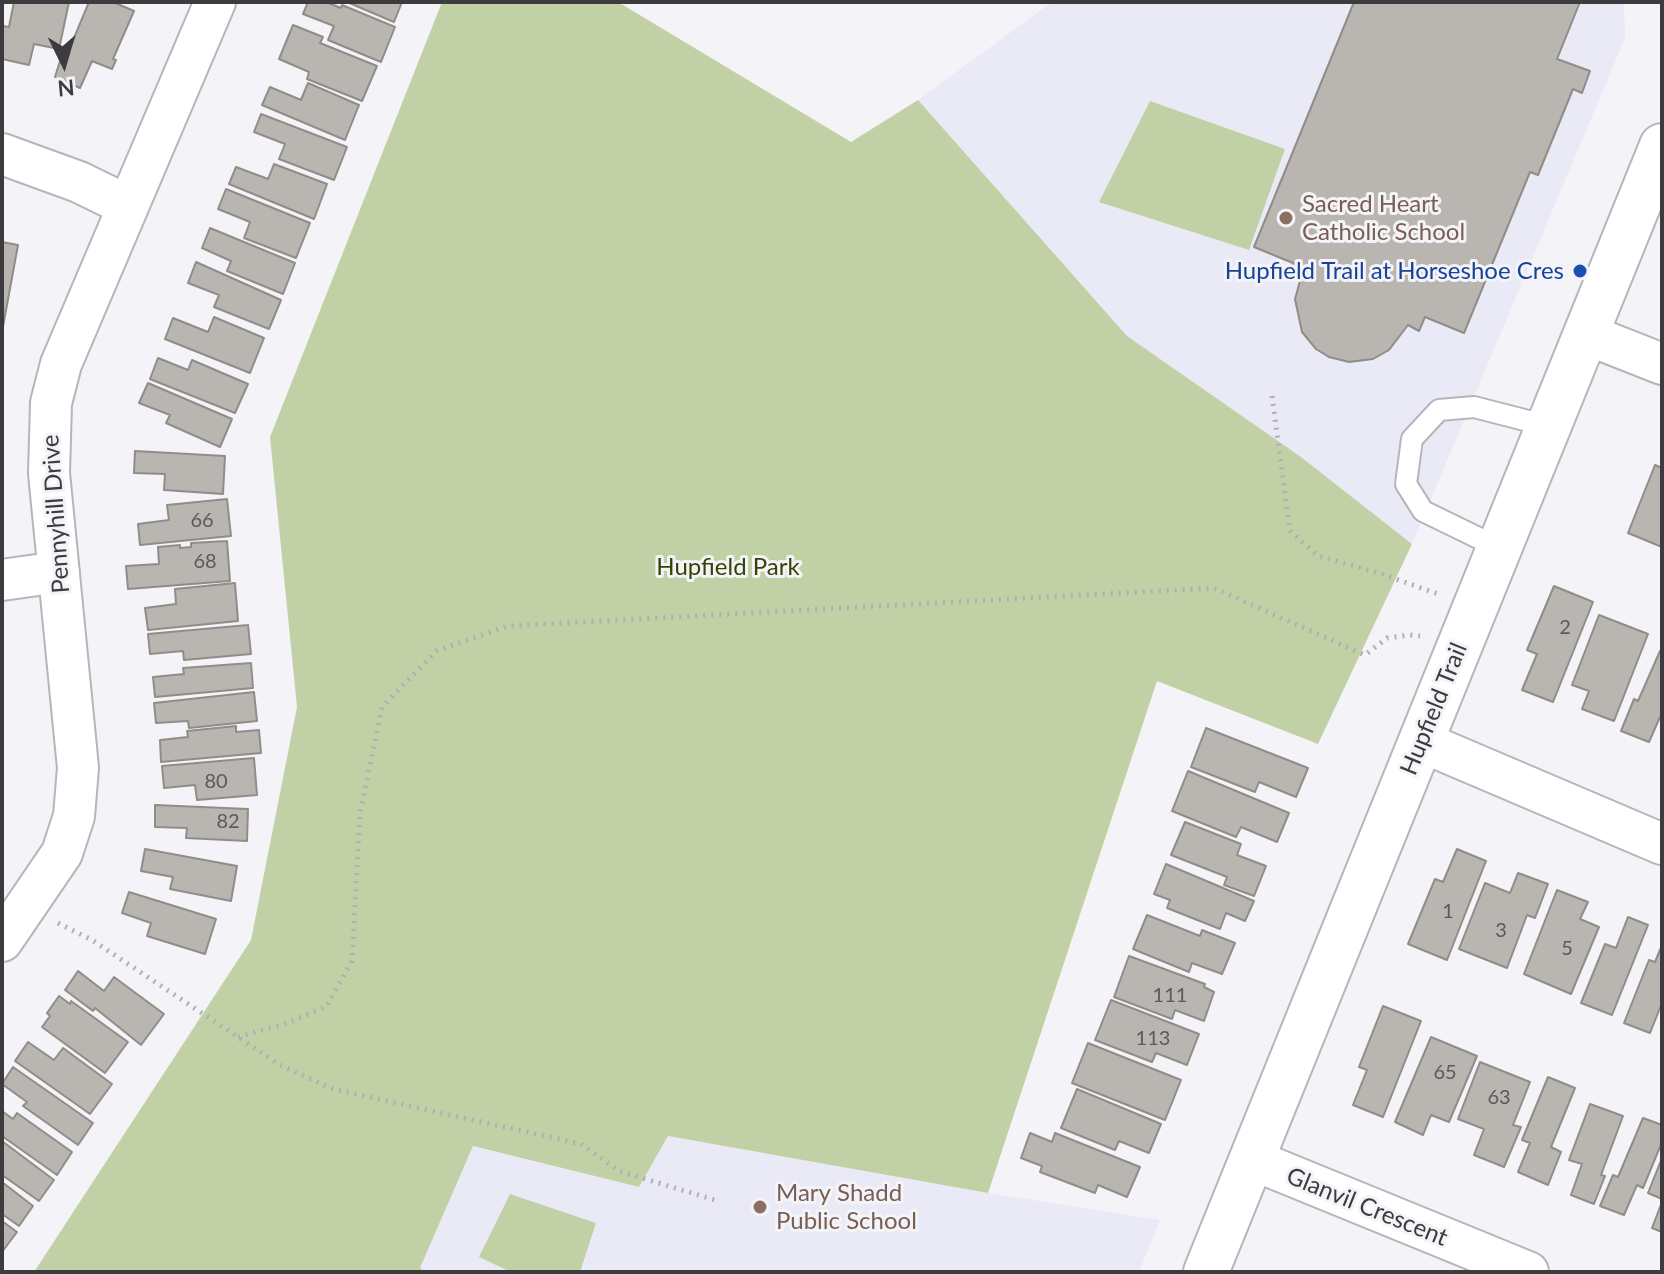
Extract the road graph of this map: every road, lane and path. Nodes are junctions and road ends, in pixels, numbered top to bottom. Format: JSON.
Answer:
{"nodes":[{"id":1,"x":215,"y":2,"type":"edge"},
{"id":2,"x":1662,"y":146,"type":"edge"},
{"id":3,"x":2,"y":154,"type":"edge"},
{"id":4,"x":128,"y":206,"type":"junction"},
{"id":5,"x":1586,"y":334,"type":"junction"},
{"id":6,"x":1662,"y":364,"type":"edge"},
{"id":7,"x":1272,"y":396,"type":"dead end"},
{"id":8,"x":1548,"y":426,"type":"junction"},
{"id":9,"x":1499,"y":548,"type":"junction"},
{"id":10,"x":59,"y":572,"type":"junction"},
{"id":11,"x":2,"y":580,"type":"edge"},
{"id":12,"x":1468,"y":625,"type":"junction"},
{"id":13,"x":1420,"y":741,"type":"junction"},
{"id":14,"x":1662,"y":844,"type":"edge"},
{"id":15,"x":26,"y":906,"type":"junction"},
{"id":16,"x":2,"y":941,"type":"edge"},
{"id":17,"x":238,"y":1037,"type":"junction"},
{"id":18,"x":1251,"y":1159,"type":"junction"},
{"id":19,"x":715,"y":1200,"type":"dead end"},
{"id":20,"x":1206,"y":1272,"type":"edge"},
{"id":21,"x":1528,"y":1272,"type":"edge"}],
"edges":[{"from":1,"to":4,"type":"street","name":"Pennyhill Drive"},
{"from":2,"to":5,"type":"street","name":"Hupfield Trail"},
{"from":3,"to":4,"type":"street"},
{"from":4,"to":10,"type":"street","name":"Pennyhill Drive"},
{"from":5,"to":6,"type":"street"},
{"from":5,"to":8,"type":"street","name":"Hupfield Trail"},
{"from":7,"to":12,"type":"path"},
{"from":8,"to":9,"type":"street","name":"Hupfield Trail"},
{"from":8,"to":9,"type":"lane"},
{"from":9,"to":12,"type":"street","name":"Hupfield Trail"},
{"from":10,"to":11,"type":"street"},
{"from":10,"to":15,"type":"street","name":"Pennyhill Drive"},
{"from":12,"to":13,"type":"street","name":"Hupfield Trail"},
{"from":12,"to":17,"type":"path"},
{"from":13,"to":14,"type":"street"},
{"from":13,"to":18,"type":"street","name":"Hupfield Trail"},
{"from":15,"to":16,"type":"street","name":"Pennyhill Drive"},
{"from":15,"to":17,"type":"path"},
{"from":17,"to":19,"type":"path"},
{"from":18,"to":20,"type":"street","name":"Hupfield Trail"},
{"from":18,"to":21,"type":"street","name":"Glanvil Crescent"}]}
